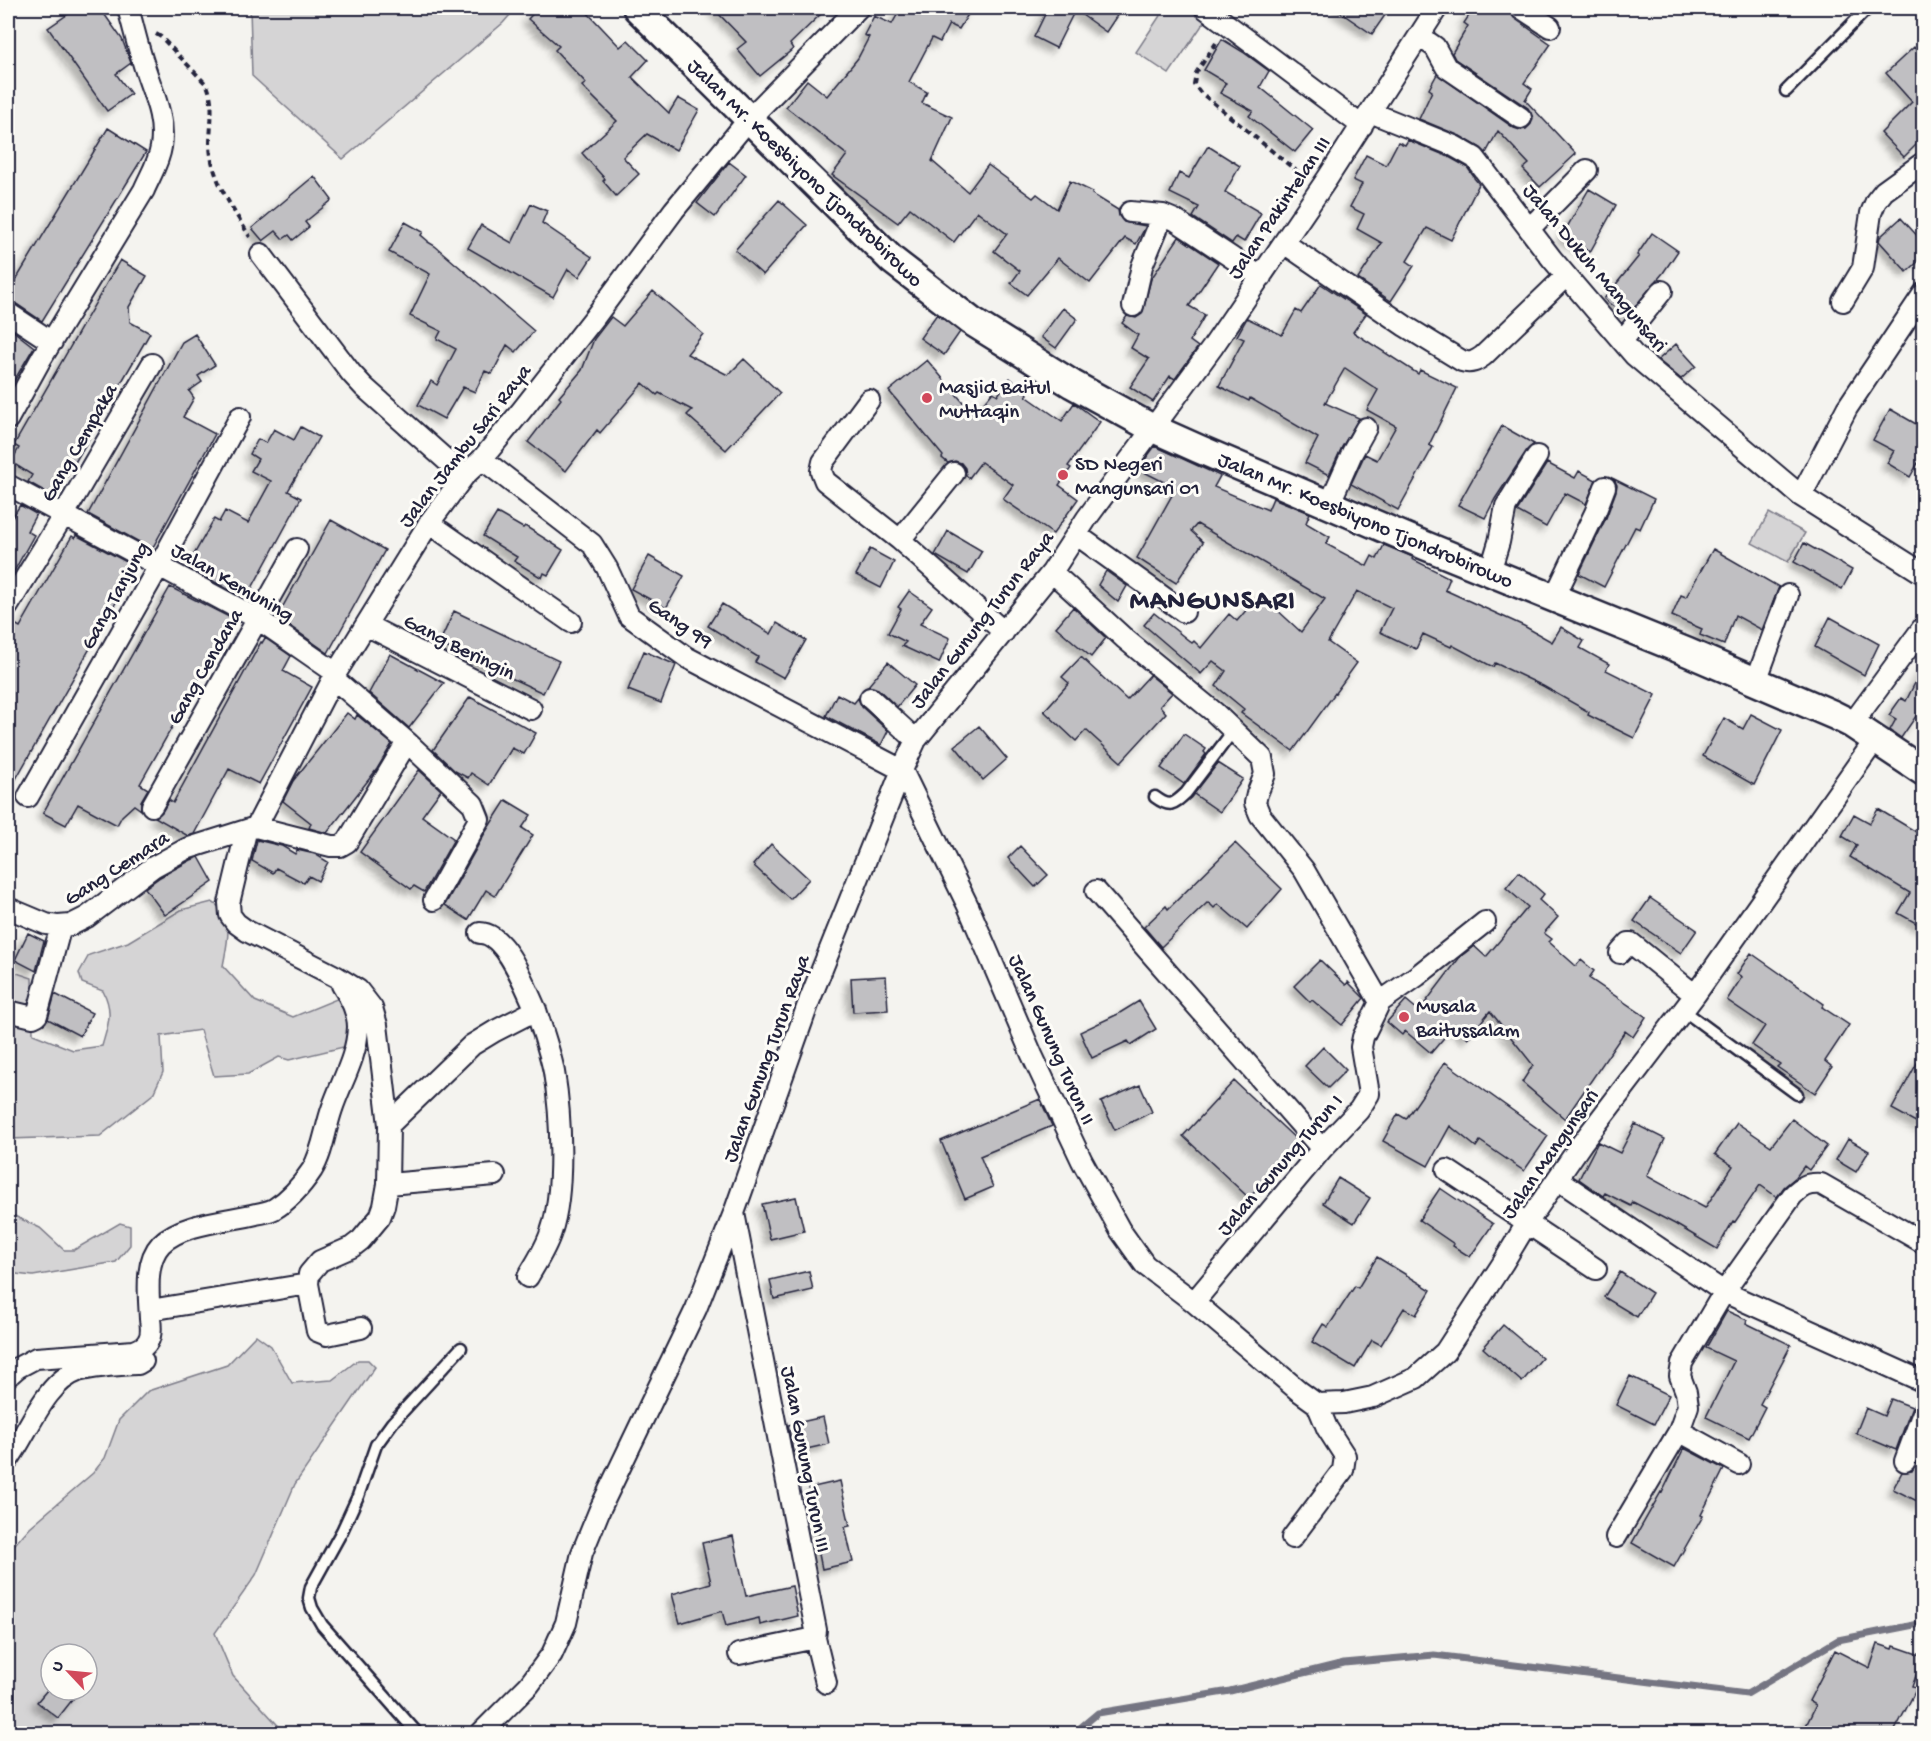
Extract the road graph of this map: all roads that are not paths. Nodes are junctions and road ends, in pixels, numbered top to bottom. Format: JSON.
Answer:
{"nodes":[{"id":1,"x":128,"y":8,"type":"edge"},
{"id":2,"x":858,"y":8,"type":"edge"},
{"id":3,"x":1205,"y":8,"type":"edge"},
{"id":4,"x":1437,"y":8,"type":"edge"},
{"id":5,"x":1521,"y":8,"type":"edge"},
{"id":6,"x":1868,"y":8,"type":"edge"},
{"id":7,"x":647,"y":11,"type":"edge"},
{"id":8,"x":1550,"y":27,"type":"dead end"},
{"id":9,"x":1419,"y":36,"type":"junction"},
{"id":10,"x":1786,"y":91,"type":"dead end"},
{"id":11,"x":1521,"y":118,"type":"dead end"},
{"id":12,"x":749,"y":119,"type":"junction"},
{"id":13,"x":1366,"y":119,"type":"junction"},
{"id":14,"x":1923,"y":162,"type":"edge"},
{"id":15,"x":1587,"y":170,"type":"dead end"},
{"id":16,"x":1130,"y":212,"type":"dead end"},
{"id":17,"x":1163,"y":215,"type":"junction"},
{"id":18,"x":1529,"y":229,"type":"junction"},
{"id":19,"x":1284,"y":243,"type":"junction"},
{"id":20,"x":261,"y":254,"type":"road end"},
{"id":21,"x":1566,"y":276,"type":"junction"},
{"id":22,"x":1261,"y":277,"type":"junction"},
{"id":23,"x":1662,"y":291,"type":"dead end"},
{"id":24,"x":1923,"y":293,"type":"edge"},
{"id":25,"x":1843,"y":301,"type":"dead end"},
{"id":26,"x":1133,"y":306,"type":"dead end"},
{"id":27,"x":8,"y":313,"type":"edge"},
{"id":28,"x":1622,"y":341,"type":"junction"},
{"id":29,"x":52,"y":342,"type":"junction"},
{"id":30,"x":152,"y":364,"type":"dead end"},
{"id":31,"x":869,"y":400,"type":"dead end"},
{"id":32,"x":240,"y":417,"type":"dead end"},
{"id":33,"x":8,"y":419,"type":"edge"},
{"id":34,"x":1152,"y":428,"type":"junction"},
{"id":35,"x":1365,"y":428,"type":"dead end"},
{"id":36,"x":1538,"y":456,"type":"dead end"},
{"id":37,"x":482,"y":459,"type":"junction"},
{"id":38,"x":954,"y":473,"type":"dead end"},
{"id":39,"x":464,"y":476,"type":"junction"},
{"id":40,"x":8,"y":485,"type":"edge"},
{"id":41,"x":1605,"y":487,"type":"dead end"},
{"id":42,"x":1801,"y":496,"type":"junction"},
{"id":43,"x":1329,"y":505,"type":"junction"},
{"id":44,"x":63,"y":516,"type":"junction"},
{"id":45,"x":429,"y":523,"type":"junction"},
{"id":46,"x":1077,"y":535,"type":"junction"},
{"id":47,"x":900,"y":540,"type":"junction"},
{"id":48,"x":297,"y":549,"type":"dead end"},
{"id":49,"x":159,"y":566,"type":"junction"},
{"id":50,"x":1052,"y":572,"type":"junction"},
{"id":51,"x":1490,"y":572,"type":"junction"},
{"id":52,"x":1923,"y":574,"type":"edge"},
{"id":53,"x":1788,"y":595,"type":"dead end"},
{"id":54,"x":1554,"y":598,"type":"junction"},
{"id":55,"x":8,"y":606,"type":"edge"},
{"id":56,"x":1184,"y":612,"type":"dead end"},
{"id":57,"x":258,"y":620,"type":"junction"},
{"id":58,"x":572,"y":622,"type":"dead end"},
{"id":59,"x":366,"y":625,"type":"junction"},
{"id":60,"x":1923,"y":626,"type":"edge"},
{"id":61,"x":1004,"y":632,"type":"junction"},
{"id":62,"x":335,"y":676,"type":"junction"},
{"id":63,"x":1756,"y":681,"type":"junction"},
{"id":64,"x":870,"y":698,"type":"dead end"},
{"id":65,"x":531,"y":709,"type":"dead end"},
{"id":66,"x":1852,"y":724,"type":"junction"},
{"id":67,"x":1233,"y":731,"type":"junction"},
{"id":68,"x":916,"y":740,"type":"junction"},
{"id":69,"x":1875,"y":740,"type":"junction"},
{"id":70,"x":406,"y":742,"type":"junction"},
{"id":71,"x":902,"y":770,"type":"junction"},
{"id":72,"x":1923,"y":772,"type":"edge"},
{"id":73,"x":1155,"y":796,"type":"dead end"},
{"id":74,"x":28,"y":797,"type":"dead end"},
{"id":75,"x":152,"y":806,"type":"dead end"},
{"id":76,"x":251,"y":829,"type":"junction"},
{"id":77,"x":1096,"y":891,"type":"dead end"},
{"id":78,"x":434,"y":900,"type":"dead end"},
{"id":79,"x":8,"y":908,"type":"edge"},
{"id":80,"x":1485,"y":922,"type":"dead end"},
{"id":81,"x":61,"y":926,"type":"junction"},
{"id":82,"x":480,"y":933,"type":"dead end"},
{"id":83,"x":1620,"y":953,"type":"dead end"},
{"id":84,"x":337,"y":977,"type":"junction"},
{"id":85,"x":1380,"y":1002,"type":"junction"},
{"id":86,"x":1689,"y":1003,"type":"junction"},
{"id":87,"x":536,"y":1010,"type":"junction"},
{"id":88,"x":8,"y":1011,"type":"edge"},
{"id":89,"x":1797,"y":1094,"type":"dead end"},
{"id":90,"x":389,"y":1125,"type":"junction"},
{"id":91,"x":1322,"y":1149,"type":"junction"},
{"id":92,"x":1447,"y":1170,"type":"dead end"},
{"id":93,"x":495,"y":1175,"type":"dead end"},
{"id":94,"x":1557,"y":1179,"type":"junction"},
{"id":95,"x":388,"y":1184,"type":"junction"},
{"id":96,"x":734,"y":1213,"type":"junction"},
{"id":97,"x":1527,"y":1223,"type":"junction"},
{"id":98,"x":1923,"y":1243,"type":"edge"},
{"id":99,"x":1596,"y":1269,"type":"dead end"},
{"id":100,"x":528,"y":1277,"type":"dead end"},
{"id":101,"x":308,"y":1284,"type":"junction"},
{"id":102,"x":1724,"y":1292,"type":"junction"},
{"id":103,"x":1194,"y":1302,"type":"junction"},
{"id":104,"x":150,"y":1310,"type":"junction"},
{"id":105,"x":361,"y":1328,"type":"dead end"},
{"id":106,"x":148,"y":1342,"type":"junction"},
{"id":107,"x":461,"y":1348,"type":"dead end"},
{"id":108,"x":8,"y":1376,"type":"edge"},
{"id":109,"x":1923,"y":1382,"type":"edge"},
{"id":110,"x":1317,"y":1404,"type":"junction"},
{"id":111,"x":1923,"y":1410,"type":"edge"},
{"id":112,"x":1678,"y":1431,"type":"junction"},
{"id":113,"x":8,"y":1460,"type":"edge"},
{"id":114,"x":1905,"y":1461,"type":"dead end"},
{"id":115,"x":1738,"y":1464,"type":"dead end"},
{"id":116,"x":1616,"y":1537,"type":"dead end"},
{"id":117,"x":1292,"y":1538,"type":"dead end"},
{"id":118,"x":815,"y":1638,"type":"junction"},
{"id":119,"x":739,"y":1654,"type":"dead end"},
{"id":120,"x":826,"y":1683,"type":"dead end"},
{"id":121,"x":418,"y":1734,"type":"edge"},
{"id":122,"x":480,"y":1734,"type":"edge"}],
"edges":[{"from":1,"to":29,"type":"street"},
{"from":2,"to":12,"type":"street"},
{"from":3,"to":13,"type":"street","name":"Jalan Dukuh Mangunsari"},
{"from":4,"to":9,"type":"street","name":"Jalan Pakintelan III"},
{"from":5,"to":8,"type":"street"},
{"from":6,"to":10,"type":"lane"},
{"from":7,"to":12,"type":"main road","name":"Jalan Mr. Koesbiyono Tjondrobirowo"},
{"from":9,"to":11,"type":"street"},
{"from":9,"to":13,"type":"street","name":"Jalan Pakintelan III"},
{"from":12,"to":34,"type":"main road","name":"Jalan Mr. Koesbiyono Tjondrobirowo"},
{"from":12,"to":37,"type":"street","name":"Jalan Jambu Sari Raya"},
{"from":13,"to":18,"type":"street","name":"Jalan Dukuh Mangunsari"},
{"from":13,"to":19,"type":"street","name":"Jalan Pakintelan III"},
{"from":14,"to":25,"type":"street"},
{"from":15,"to":18,"type":"street"},
{"from":16,"to":17,"type":"street"},
{"from":17,"to":22,"type":"street"},
{"from":17,"to":26,"type":"street"},
{"from":18,"to":21,"type":"street","name":"Jalan Dukuh Mangunsari"},
{"from":19,"to":21,"type":"street"},
{"from":19,"to":22,"type":"street","name":"Jalan Pakintelan III"},
{"from":20,"to":39,"type":"street"},
{"from":21,"to":28,"type":"street","name":"Jalan Dukuh Mangunsari"},
{"from":22,"to":34,"type":"street","name":"Jalan Pakintelan III"},
{"from":23,"to":28,"type":"street"},
{"from":24,"to":42,"type":"street"},
{"from":27,"to":29,"type":"street"},
{"from":28,"to":42,"type":"street","name":"Jalan Dukuh Mangunsari"},
{"from":29,"to":33,"type":"street"},
{"from":30,"to":44,"type":"street","name":"Gang Cempaka"},
{"from":31,"to":47,"type":"street"},
{"from":32,"to":49,"type":"street","name":"Gang Tanjung"},
{"from":34,"to":43,"type":"main road","name":"Jalan Mr. Koesbiyono Tjondrobirowo"},
{"from":34,"to":46,"type":"street","name":"Jalan Gunung Turun Raya"},
{"from":35,"to":43,"type":"street"},
{"from":36,"to":51,"type":"street"},
{"from":37,"to":39,"type":"street","name":"Jalan Jambu Sari Raya"},
{"from":37,"to":71,"type":"street","name":"Gang 99"},
{"from":38,"to":47,"type":"street"},
{"from":39,"to":45,"type":"street","name":"Jalan Jambu Sari Raya"},
{"from":40,"to":44,"type":"street","name":"Jalan Kemuning"},
{"from":41,"to":54,"type":"street"},
{"from":42,"to":52,"type":"street","name":"Jalan Dukuh Mangunsari"},
{"from":43,"to":51,"type":"main road","name":"Jalan Mr. Koesbiyono Tjondrobirowo"},
{"from":44,"to":49,"type":"street","name":"Jalan Kemuning"},
{"from":44,"to":55,"type":"street","name":"Gang Cempaka"},
{"from":45,"to":58,"type":"street"},
{"from":45,"to":59,"type":"street","name":"Jalan Jambu Sari Raya"},
{"from":46,"to":50,"type":"street","name":"Jalan Gunung Turun Raya"},
{"from":46,"to":56,"type":"street"},
{"from":47,"to":61,"type":"street"},
{"from":48,"to":57,"type":"street","name":"Gang Cendana"},
{"from":49,"to":57,"type":"street","name":"Jalan Kemuning"},
{"from":49,"to":74,"type":"street","name":"Gang Tanjung"},
{"from":50,"to":61,"type":"street","name":"Jalan Gunung Turun Raya"},
{"from":50,"to":67,"type":"street"},
{"from":51,"to":54,"type":"main road","name":"Jalan Mr. Koesbiyono Tjondrobirowo"},
{"from":53,"to":63,"type":"street"},
{"from":54,"to":63,"type":"main road","name":"Jalan Mr. Koesbiyono Tjondrobirowo"},
{"from":57,"to":62,"type":"street","name":"Jalan Kemuning"},
{"from":57,"to":75,"type":"street","name":"Gang Cendana"},
{"from":59,"to":62,"type":"street","name":"Jalan Jambu Sari Raya"},
{"from":59,"to":65,"type":"street","name":"Gang Beringin"},
{"from":60,"to":66,"type":"street"},
{"from":61,"to":68,"type":"street","name":"Jalan Gunung Turun Raya"},
{"from":62,"to":70,"type":"street"},
{"from":62,"to":76,"type":"street","name":"Jalan Jambu Sari Raya"},
{"from":63,"to":66,"type":"main road","name":"Jalan Mr. Koesbiyono Tjondrobirowo"},
{"from":64,"to":68,"type":"street"},
{"from":66,"to":69,"type":"main road","name":"Jalan Mr. Koesbiyono Tjondrobirowo"},
{"from":67,"to":73,"type":"lane"},
{"from":67,"to":85,"type":"street"},
{"from":68,"to":71,"type":"street","name":"Jalan Gunung Turun Raya"},
{"from":69,"to":72,"type":"main road","name":"Jalan Mr. Koesbiyono Tjondrobirowo"},
{"from":69,"to":86,"type":"street","name":"Jalan Mangunsari"},
{"from":70,"to":76,"type":"street"},
{"from":70,"to":78,"type":"street"},
{"from":71,"to":96,"type":"street","name":"Jalan Gunung Turun Raya"},
{"from":71,"to":103,"type":"street","name":"Jalan Gunung Turun II"},
{"from":76,"to":81,"type":"street","name":"Gang Cemara"},
{"from":76,"to":84,"type":"street","name":"Jalan Jambu Sari Raya"},
{"from":77,"to":91,"type":"street"},
{"from":79,"to":81,"type":"street","name":"Gang Cemara"},
{"from":80,"to":85,"type":"street"},
{"from":81,"to":88,"type":"street"},
{"from":82,"to":87,"type":"street"},
{"from":83,"to":86,"type":"street"},
{"from":84,"to":90,"type":"street"},
{"from":84,"to":104,"type":"street"},
{"from":85,"to":91,"type":"street","name":"Jalan Gunung Turun I"},
{"from":86,"to":89,"type":"lane"},
{"from":86,"to":94,"type":"street","name":"Jalan Mangunsari"},
{"from":87,"to":90,"type":"street"},
{"from":87,"to":100,"type":"street"},
{"from":90,"to":95,"type":"street"},
{"from":91,"to":103,"type":"street","name":"Jalan Gunung Turun I"},
{"from":92,"to":97,"type":"street"},
{"from":93,"to":95,"type":"street"},
{"from":94,"to":97,"type":"street","name":"Jalan Mangunsari"},
{"from":94,"to":102,"type":"street"},
{"from":95,"to":101,"type":"street"},
{"from":96,"to":118,"type":"street","name":"Jalan Gunung Turun III"},
{"from":96,"to":122,"type":"street","name":"Jalan Gunung Turun Raya"},
{"from":97,"to":99,"type":"street"},
{"from":97,"to":110,"type":"street","name":"Jalan Mangunsari"},
{"from":98,"to":102,"type":"street"},
{"from":101,"to":104,"type":"street"},
{"from":101,"to":105,"type":"street"},
{"from":102,"to":109,"type":"street"},
{"from":102,"to":112,"type":"street"},
{"from":103,"to":110,"type":"street"},
{"from":104,"to":106,"type":"street"},
{"from":106,"to":108,"type":"street"},
{"from":106,"to":113,"type":"street"},
{"from":107,"to":121,"type":"lane"},
{"from":110,"to":117,"type":"street"},
{"from":111,"to":114,"type":"street"},
{"from":112,"to":115,"type":"street"},
{"from":112,"to":116,"type":"street"},
{"from":118,"to":119,"type":"street"},
{"from":118,"to":120,"type":"street","name":"Jalan Gunung Turun III"}]}
